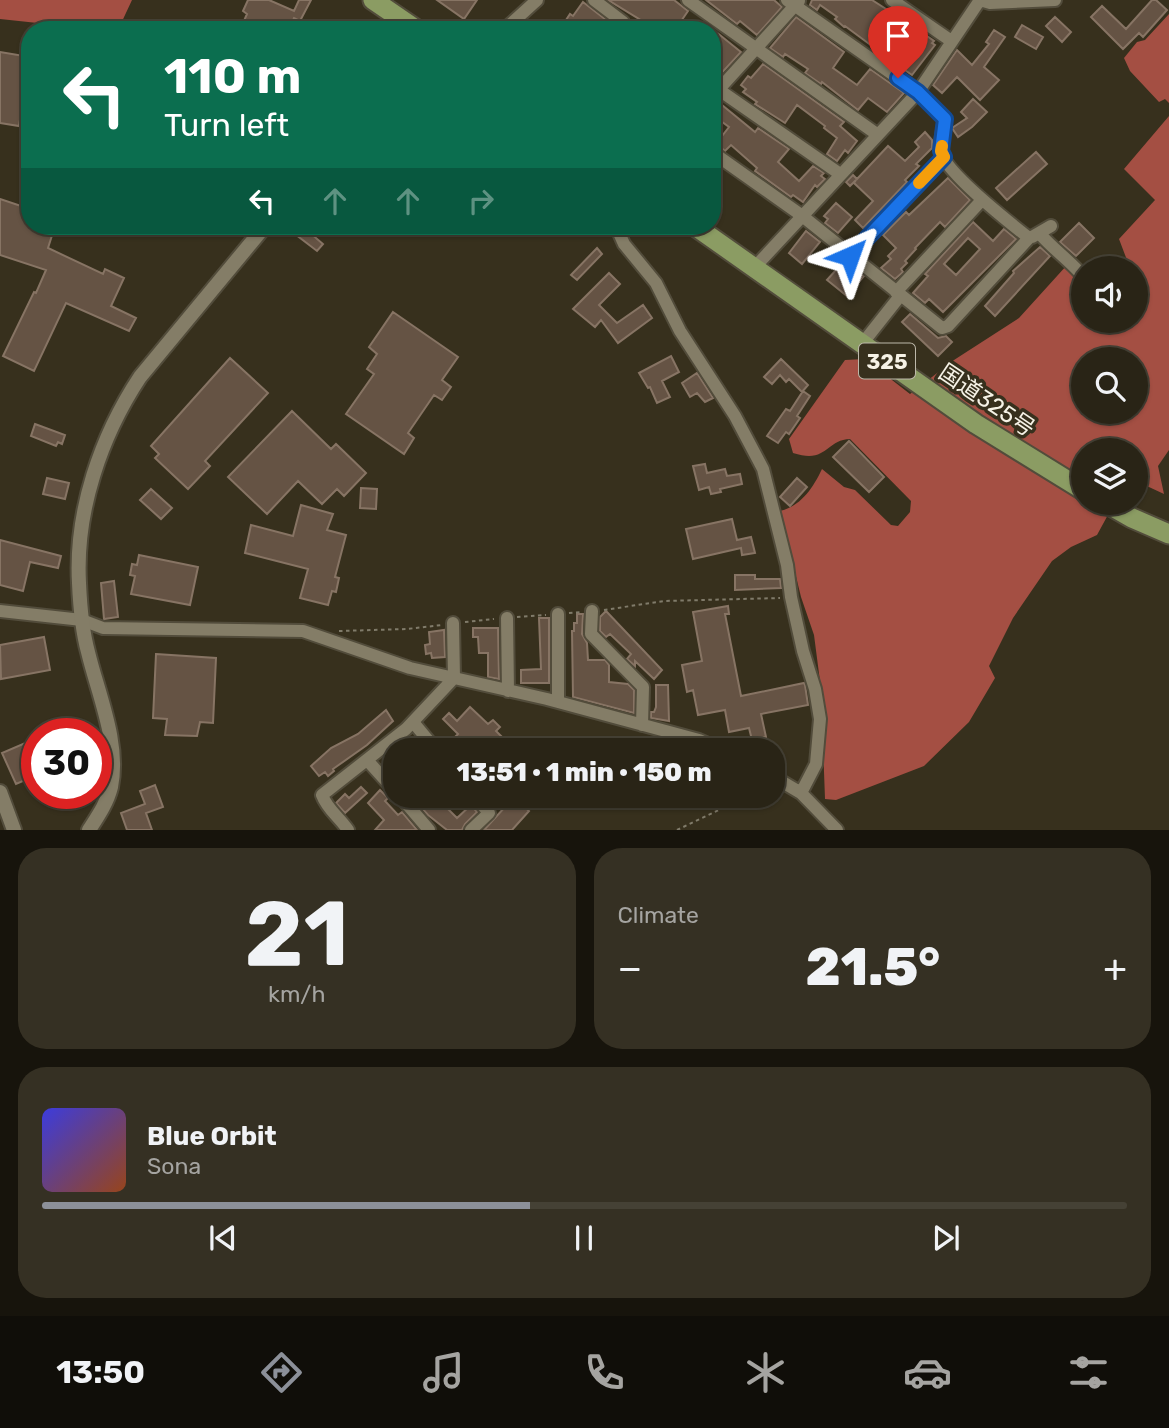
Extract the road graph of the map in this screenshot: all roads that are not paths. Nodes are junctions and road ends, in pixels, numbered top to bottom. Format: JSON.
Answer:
{"nodes":[{"id":1,"x":373,"y":0,"type":"edge"},
{"id":2,"x":389,"y":0,"type":"edge"},
{"id":3,"x":537,"y":0,"type":"edge"},
{"id":4,"x":594,"y":0,"type":"edge"},
{"id":5,"x":688,"y":0,"type":"edge"},
{"id":6,"x":892,"y":0,"type":"edge"},
{"id":7,"x":970,"y":0,"type":"edge"},
{"id":8,"x":1055,"y":0,"type":"edge"},
{"id":9,"x":985,"y":1,"type":"edge"},
{"id":10,"x":794,"y":2,"type":"edge"},
{"id":11,"x":404,"y":21,"type":"edge"},
{"id":12,"x":419,"y":21,"type":"edge"},
{"id":13,"x":514,"y":21,"type":"edge"},
{"id":14,"x":618,"y":21,"type":"edge"},
{"id":15,"x":718,"y":21,"type":"edge"},
{"id":16,"x":721,"y":23,"type":"edge"},
{"id":17,"x":947,"y":38,"type":"junction"},
{"id":18,"x":756,"y":48,"type":"junction"},
{"id":19,"x":944,"y":55,"type":"junction"},
{"id":20,"x":721,"y":83,"type":"edge"},
{"id":21,"x":918,"y":92,"type":"junction"},
{"id":22,"x":721,"y":95,"type":"edge"},
{"id":23,"x":878,"y":135,"type":"junction"},
{"id":24,"x":944,"y":157,"type":"junction"},
{"id":25,"x":721,"y":158,"type":"edge"},
{"id":26,"x":840,"y":174,"type":"junction"},
{"id":27,"x":982,"y":200,"type":"junction"},
{"id":28,"x":801,"y":215,"type":"junction"},
{"id":29,"x":1040,"y":233,"type":"junction"},
{"id":30,"x":721,"y":234,"type":"edge"},
{"id":31,"x":258,"y":235,"type":"edge"},
{"id":32,"x":620,"y":235,"type":"edge"},
{"id":33,"x":710,"y":235,"type":"edge"},
{"id":34,"x":850,"y":256,"type":"junction"},
{"id":35,"x":1071,"y":263,"type":"edge"},
{"id":36,"x":757,"y":264,"type":"junction"},
{"id":37,"x":898,"y":294,"type":"junction"},
{"id":38,"x":866,"y":340,"type":"junction"},
{"id":39,"x":1071,"y":469,"type":"edge"},
{"id":40,"x":1071,"y":483,"type":"edge"},
{"id":41,"x":1148,"y":510,"type":"edge"},
{"id":42,"x":1127,"y":515,"type":"edge"},
{"id":43,"x":1169,"y":521,"type":"edge"},
{"id":44,"x":1169,"y":534,"type":"edge"},
{"id":45,"x":0,"y":611,"type":"edge"},
{"id":46,"x":592,"y":611,"type":"dead end"},
{"id":47,"x":558,"y":614,"type":"dead end"},
{"id":48,"x":507,"y":618,"type":"dead end"},
{"id":49,"x":82,"y":621,"type":"junction"},
{"id":50,"x":453,"y":624,"type":"dead end"},
{"id":51,"x":454,"y":678,"type":"junction"},
{"id":52,"x":508,"y":691,"type":"junction"},
{"id":53,"x":558,"y":702,"type":"junction"},
{"id":54,"x":413,"y":722,"type":"junction"},
{"id":55,"x":642,"y":725,"type":"junction"},
{"id":56,"x":426,"y":738,"type":"edge"},
{"id":57,"x":691,"y":738,"type":"edge"},
{"id":58,"x":367,"y":760,"type":"junction"},
{"id":59,"x":383,"y":778,"type":"edge"},
{"id":60,"x":785,"y":784,"type":"edge"},
{"id":61,"x":0,"y":792,"type":"edge"},
{"id":62,"x":801,"y":793,"type":"junction"},
{"id":63,"x":410,"y":808,"type":"edge"},
{"id":64,"x":485,"y":808,"type":"edge"},
{"id":65,"x":14,"y":830,"type":"edge"},
{"id":66,"x":89,"y":830,"type":"edge"},
{"id":67,"x":348,"y":830,"type":"edge"},
{"id":68,"x":429,"y":830,"type":"edge"},
{"id":69,"x":471,"y":830,"type":"edge"},
{"id":70,"x":837,"y":830,"type":"edge"}],
"edges":[{"from":1,"to":11,"type":"highway"},
{"from":2,"to":12,"type":"highway"},
{"from":3,"to":13,"type":"street"},
{"from":4,"to":14,"type":"street"},
{"from":5,"to":15,"type":"street"},
{"from":6,"to":17,"type":"street"},
{"from":7,"to":17,"type":"street"},
{"from":8,"to":9,"type":"street"},
{"from":9,"to":19,"type":"street"},
{"from":10,"to":18,"type":"street"},
{"from":10,"to":21,"type":"street"},
{"from":16,"to":18,"type":"street"},
{"from":17,"to":19,"type":"street"},
{"from":18,"to":20,"type":"street"},
{"from":18,"to":23,"type":"street"},
{"from":19,"to":21,"type":"street"},
{"from":21,"to":23,"type":"street"},
{"from":21,"to":24,"type":"street"},
{"from":22,"to":26,"type":"street"},
{"from":23,"to":26,"type":"street"},
{"from":24,"to":27,"type":"street"},
{"from":24,"to":34,"type":"street"},
{"from":25,"to":28,"type":"street"},
{"from":26,"to":28,"type":"street"},
{"from":27,"to":29,"type":"street"},
{"from":27,"to":37,"type":"street"},
{"from":28,"to":34,"type":"street"},
{"from":28,"to":36,"type":"street"},
{"from":29,"to":35,"type":"street"},
{"from":29,"to":37,"type":"street"},
{"from":30,"to":36,"type":"highway","name":"国道325号","number":"325"},
{"from":31,"to":49,"type":"street"},
{"from":32,"to":62,"type":"street"},
{"from":33,"to":36,"type":"highway","name":"国道325号","number":"325"},
{"from":34,"to":37,"type":"street"},
{"from":36,"to":38,"type":"highway","name":"国道325号","number":"325"},
{"from":37,"to":38,"type":"street"},
{"from":38,"to":39,"type":"highway","name":"国道325号","number":"325"},
{"from":38,"to":40,"type":"highway","name":"国道325号","number":"325"},
{"from":41,"to":43,"type":"highway"},
{"from":42,"to":44,"type":"highway"},
{"from":45,"to":49,"type":"street"},
{"from":46,"to":55,"type":"street"},
{"from":47,"to":53,"type":"street"},
{"from":48,"to":52,"type":"street"},
{"from":49,"to":51,"type":"street"},
{"from":49,"to":66,"type":"street"},
{"from":50,"to":51,"type":"street"},
{"from":51,"to":52,"type":"street"},
{"from":51,"to":54,"type":"street"},
{"from":52,"to":53,"type":"street"},
{"from":53,"to":55,"type":"street"},
{"from":54,"to":56,"type":"street"},
{"from":54,"to":58,"type":"street"},
{"from":55,"to":57,"type":"street"},
{"from":58,"to":59,"type":"street"},
{"from":58,"to":67,"type":"street"},
{"from":60,"to":62,"type":"street"},
{"from":61,"to":65,"type":"street"},
{"from":62,"to":70,"type":"street"},
{"from":63,"to":68,"type":"street"},
{"from":64,"to":69,"type":"street"}]}
